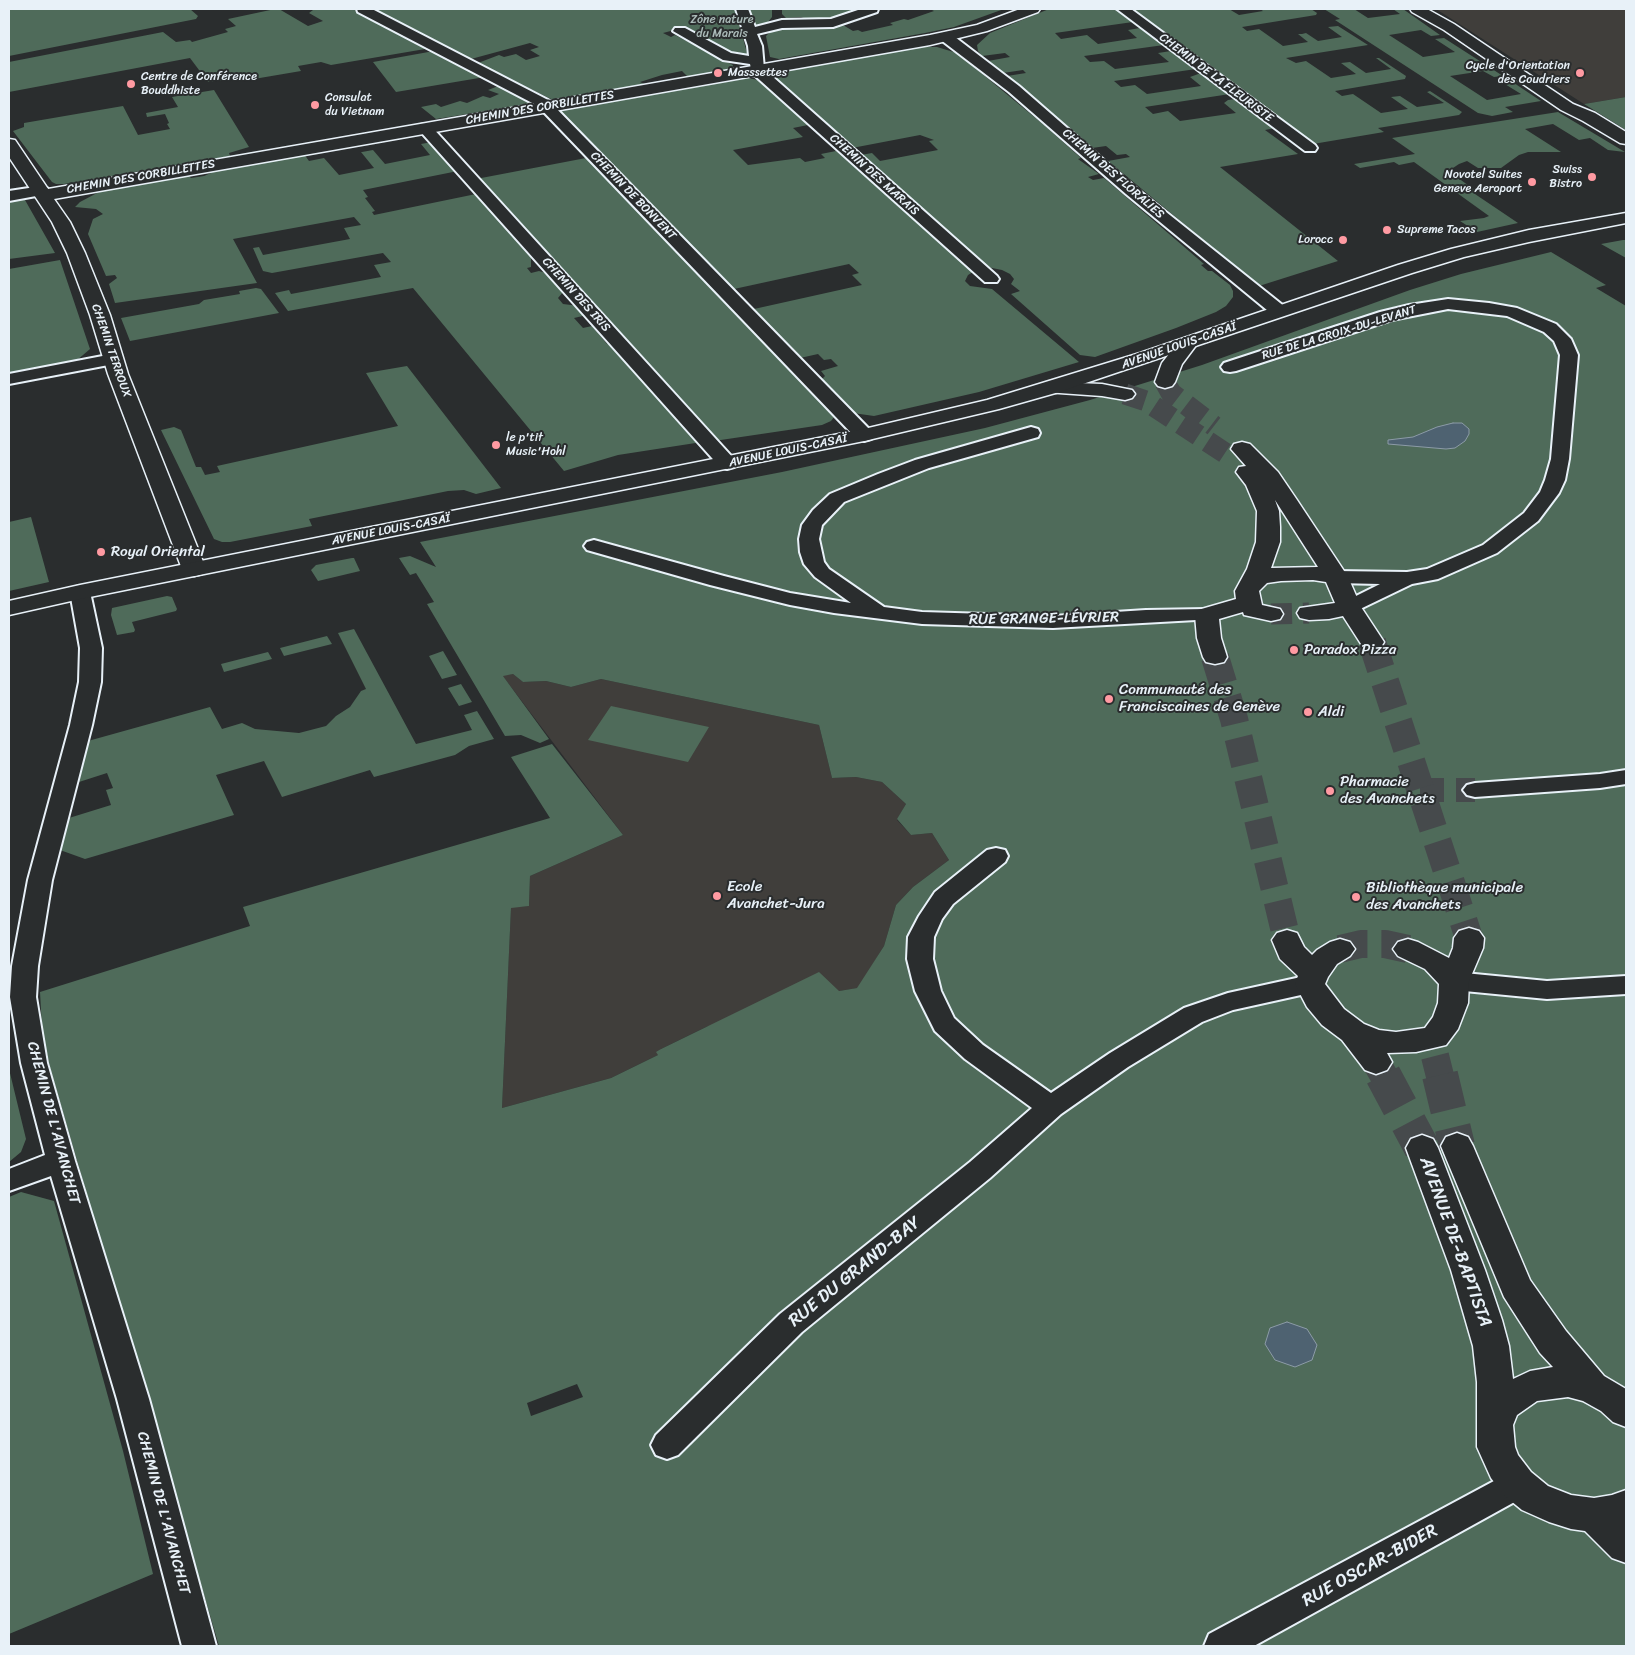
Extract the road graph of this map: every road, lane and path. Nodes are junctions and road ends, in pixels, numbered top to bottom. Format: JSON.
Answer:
{"nodes":[{"id":1,"x":363,"y":9,"type":"edge"},
{"id":2,"x":742,"y":9,"type":"edge"},
{"id":3,"x":872,"y":9,"type":"edge"},
{"id":4,"x":1033,"y":9,"type":"edge"},
{"id":5,"x":1123,"y":9,"type":"edge"},
{"id":6,"x":1417,"y":9,"type":"edge"},
{"id":7,"x":680,"y":31,"type":"dead end"},
{"id":8,"x":749,"y":32,"type":"junction"},
{"id":9,"x":946,"y":37,"type":"junction"},
{"id":10,"x":756,"y":66,"type":"junction"},
{"id":11,"x":547,"y":107,"type":"junction"},
{"id":12,"x":425,"y":128,"type":"junction"},
{"id":13,"x":1626,"y":139,"type":"edge"},
{"id":14,"x":9,"y":144,"type":"edge"},
{"id":15,"x":1310,"y":148,"type":"dead end"},
{"id":16,"x":43,"y":193,"type":"junction"},
{"id":17,"x":9,"y":196,"type":"edge"},
{"id":18,"x":1626,"y":218,"type":"edge"},
{"id":19,"x":1551,"y":231,"type":"junction"},
{"id":20,"x":1626,"y":231,"type":"edge"},
{"id":21,"x":991,"y":279,"type":"dead end"},
{"id":22,"x":1279,"y":311,"type":"junction"},
{"id":23,"x":1187,"y":344,"type":"junction"},
{"id":24,"x":113,"y":359,"type":"junction"},
{"id":25,"x":1230,"y":367,"type":"dead end"},
{"id":26,"x":9,"y":379,"type":"edge"},
{"id":27,"x":1165,"y":382,"type":"dead end"},
{"id":28,"x":1052,"y":388,"type":"junction"},
{"id":29,"x":1125,"y":394,"type":"tunnel mouth"},
{"id":30,"x":1031,"y":433,"type":"dead end"},
{"id":31,"x":864,"y":435,"type":"junction"},
{"id":32,"x":727,"y":463,"type":"junction"},
{"id":33,"x":594,"y":546,"type":"dead end"},
{"id":34,"x":194,"y":569,"type":"junction"},
{"id":35,"x":1336,"y":577,"type":"junction"},
{"id":36,"x":1407,"y":578,"type":"junction"},
{"id":37,"x":80,"y":592,"type":"junction"},
{"id":38,"x":1250,"y":592,"type":"junction"},
{"id":39,"x":1349,"y":606,"type":"junction"},
{"id":40,"x":9,"y":608,"type":"edge"},
{"id":41,"x":1309,"y":613,"type":"tunnel mouth"},
{"id":42,"x":880,"y":614,"type":"junction"},
{"id":43,"x":1271,"y":614,"type":"tunnel mouth"},
{"id":44,"x":1208,"y":615,"type":"junction"},
{"id":45,"x":1372,"y":642,"type":"tunnel mouth"},
{"id":46,"x":1214,"y":657,"type":"tunnel mouth"},
{"id":47,"x":1626,"y":777,"type":"edge"},
{"id":48,"x":1475,"y":790,"type":"tunnel mouth"},
{"id":49,"x":996,"y":856,"type":"dead end"},
{"id":50,"x":1469,"y":938,"type":"tunnel mouth"},
{"id":51,"x":1287,"y":940,"type":"tunnel mouth"},
{"id":52,"x":1340,"y":949,"type":"tunnel mouth"},
{"id":53,"x":1408,"y":949,"type":"tunnel mouth"},
{"id":54,"x":1312,"y":978,"type":"junction"},
{"id":55,"x":1454,"y":981,"type":"junction"},
{"id":56,"x":1626,"y":985,"type":"edge"},
{"id":57,"x":1353,"y":1032,"type":"junction"},
{"id":58,"x":1376,"y":1062,"type":"tunnel mouth"},
{"id":59,"x":1051,"y":1107,"type":"junction"},
{"id":60,"x":1457,"y":1146,"type":"tunnel mouth"},
{"id":61,"x":1422,"y":1148,"type":"tunnel mouth"},
{"id":62,"x":61,"y":1161,"type":"junction"},
{"id":63,"x":9,"y":1180,"type":"edge"},
{"id":64,"x":1591,"y":1387,"type":"junction"},
{"id":65,"x":1626,"y":1411,"type":"edge"},
{"id":66,"x":1495,"y":1426,"type":"junction"},
{"id":67,"x":667,"y":1445,"type":"dead end"},
{"id":68,"x":1518,"y":1484,"type":"junction"},
{"id":69,"x":1610,"y":1511,"type":"edge"},
{"id":70,"x":1626,"y":1545,"type":"edge"},
{"id":71,"x":199,"y":1646,"type":"edge"},
{"id":72,"x":1221,"y":1646,"type":"edge"}],
"edges":[{"from":1,"to":11,"type":"street","name":"CHEMIN DE BONVENT"},
{"from":2,"to":8,"type":"street"},
{"from":3,"to":8,"type":"street"},
{"from":4,"to":9,"type":"street","name":"CHEMIN DES CORBILLETTES"},
{"from":5,"to":15,"type":"street","name":"CHEMIN DE LA FLEURISTE"},
{"from":6,"to":13,"type":"street"},
{"from":7,"to":10,"type":"street"},
{"from":8,"to":10,"type":"street"},
{"from":9,"to":10,"type":"street","name":"CHEMIN DES CORBILLETTES"},
{"from":9,"to":22,"type":"street","name":"CHEMIN DES FLORALIES"},
{"from":10,"to":11,"type":"street","name":"CHEMIN DES CORBILLETTES"},
{"from":10,"to":21,"type":"street","name":"CHEMIN DES MARAIS"},
{"from":11,"to":12,"type":"street","name":"CHEMIN DES CORBILLETTES"},
{"from":11,"to":31,"type":"street","name":"CHEMIN DE BONVENT"},
{"from":12,"to":16,"type":"street","name":"CHEMIN DES CORBILLETTES"},
{"from":12,"to":32,"type":"street","name":"CHEMIN DES IRIS"},
{"from":14,"to":16,"type":"street","name":"CHEMIN TERROUX"},
{"from":16,"to":17,"type":"street","name":"CHEMIN DES CORBILLETTES"},
{"from":16,"to":24,"type":"street","name":"CHEMIN TERROUX"},
{"from":18,"to":19,"type":"street","name":"AVENUE LOUIS-CASAÏ"},
{"from":19,"to":20,"type":"street","name":"AVENUE LOUIS-CASAÏ"},
{"from":19,"to":22,"type":"street","name":"AVENUE LOUIS-CASAÏ"},
{"from":22,"to":23,"type":"street","name":"AVENUE LOUIS-CASAÏ"},
{"from":23,"to":27,"type":"street"},
{"from":23,"to":28,"type":"street","name":"AVENUE LOUIS-CASAÏ"},
{"from":24,"to":26,"type":"street"},
{"from":24,"to":34,"type":"street","name":"CHEMIN TERROUX"},
{"from":25,"to":36,"type":"street","name":"RUE DE LA CROIX-DU-LEVANT"},
{"from":28,"to":29,"type":"street"},
{"from":28,"to":31,"type":"street","name":"AVENUE LOUIS-CASAÏ"},
{"from":30,"to":42,"type":"street","name":"RUE GRANGE-LÉVRIER"},
{"from":31,"to":32,"type":"street","name":"AVENUE LOUIS-CASAÏ"},
{"from":32,"to":34,"type":"street","name":"AVENUE LOUIS-CASAÏ"},
{"from":33,"to":42,"type":"street","name":"RUE GRANGE-LÉVRIER"},
{"from":34,"to":37,"type":"street","name":"AVENUE LOUIS-CASAÏ"},
{"from":35,"to":36,"type":"street","name":"RUE DE LA CROIX-DU-LEVANT"},
{"from":35,"to":38,"type":"street"},
{"from":35,"to":38,"type":"street"},
{"from":35,"to":39,"type":"street"},
{"from":36,"to":39,"type":"street","name":"RUE DE LA CROIX-DU-LEVANT"},
{"from":37,"to":40,"type":"street","name":"AVENUE LOUIS-CASAÏ"},
{"from":37,"to":62,"type":"street","name":"CHEMIN DE L'AVANCHET"},
{"from":38,"to":43,"type":"street"},
{"from":38,"to":44,"type":"street"},
{"from":39,"to":41,"type":"street"},
{"from":39,"to":45,"type":"street"},
{"from":42,"to":44,"type":"street","name":"RUE GRANGE-LÉVRIER"},
{"from":44,"to":46,"type":"street"},
{"from":47,"to":48,"type":"street"},
{"from":49,"to":59,"type":"street"},
{"from":50,"to":55,"type":"street"},
{"from":51,"to":54,"type":"street"},
{"from":52,"to":54,"type":"street"},
{"from":53,"to":55,"type":"street"},
{"from":54,"to":57,"type":"street"},
{"from":54,"to":59,"type":"street","name":"RUE DU GRAND-BAY"},
{"from":55,"to":56,"type":"street"},
{"from":55,"to":57,"type":"street"},
{"from":57,"to":58,"type":"street"},
{"from":59,"to":67,"type":"street","name":"RUE DU GRAND-BAY"},
{"from":60,"to":64,"type":"street"},
{"from":61,"to":66,"type":"street","name":"AVENUE DE-BAPTISTA"},
{"from":62,"to":63,"type":"street"},
{"from":62,"to":71,"type":"street","name":"CHEMIN DE L'AVANCHET"},
{"from":64,"to":65,"type":"street"},
{"from":64,"to":66,"type":"street"},
{"from":66,"to":68,"type":"street","name":"AVENUE DE-BAPTISTA"},
{"from":68,"to":69,"type":"street","name":"AVENUE DE-BAPTISTA"},
{"from":68,"to":72,"type":"street","name":"RUE OSCAR-BIDER"},
{"from":69,"to":70,"type":"street"}]}
